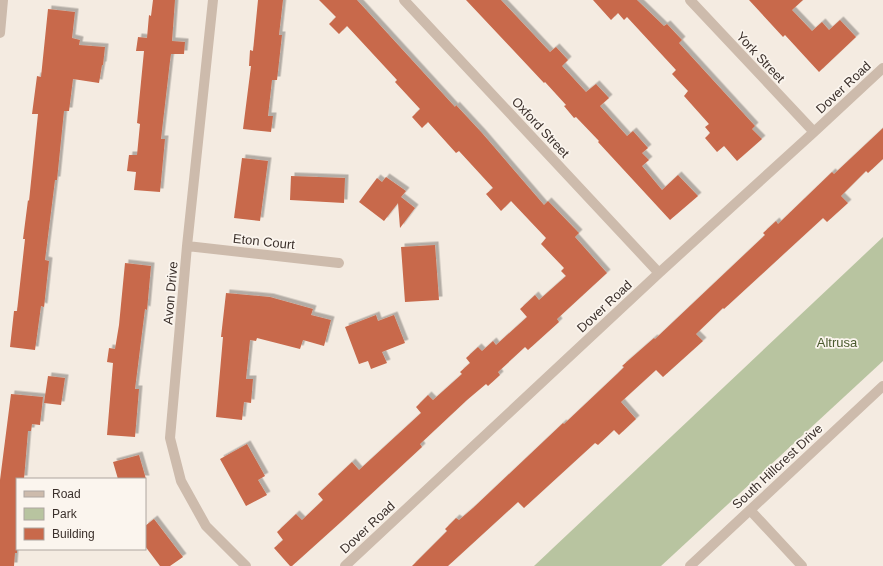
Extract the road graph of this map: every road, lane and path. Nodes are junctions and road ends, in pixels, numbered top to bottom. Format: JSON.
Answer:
{"nodes":[{"id":1,"x":4,"y":0,"type":"edge"},
{"id":2,"x":213,"y":0,"type":"edge"},
{"id":3,"x":404,"y":0,"type":"edge"},
{"id":4,"x":690,"y":0,"type":"edge"},
{"id":5,"x":0,"y":33,"type":"edge"},
{"id":6,"x":883,"y":68,"type":"edge"},
{"id":7,"x":814,"y":132,"type":"junction"},
{"id":8,"x":187,"y":246,"type":"junction"},
{"id":9,"x":339,"y":263,"type":"dead end"},
{"id":10,"x":659,"y":273,"type":"junction"},
{"id":11,"x":883,"y":386,"type":"edge"},
{"id":12,"x":750,"y":510,"type":"junction"},
{"id":13,"x":246,"y":566,"type":"edge"},
{"id":14,"x":345,"y":566,"type":"edge"},
{"id":15,"x":690,"y":566,"type":"edge"},
{"id":16,"x":802,"y":566,"type":"edge"}],
"edges":[{"from":1,"to":5,"type":"street"},
{"from":2,"to":8,"type":"street","name":"Avon Drive"},
{"from":3,"to":10,"type":"street","name":"Oxford Street"},
{"from":4,"to":7,"type":"street","name":"York Street"},
{"from":6,"to":7,"type":"street","name":"Dover Road"},
{"from":7,"to":10,"type":"street","name":"Dover Road"},
{"from":8,"to":9,"type":"street","name":"Eton Court"},
{"from":8,"to":13,"type":"street","name":"Avon Drive"},
{"from":10,"to":14,"type":"street","name":"Dover Road"},
{"from":11,"to":12,"type":"street","name":"South Hillcrest Drive"},
{"from":12,"to":15,"type":"street","name":"South Hillcrest Drive"},
{"from":12,"to":16,"type":"street"}]}
